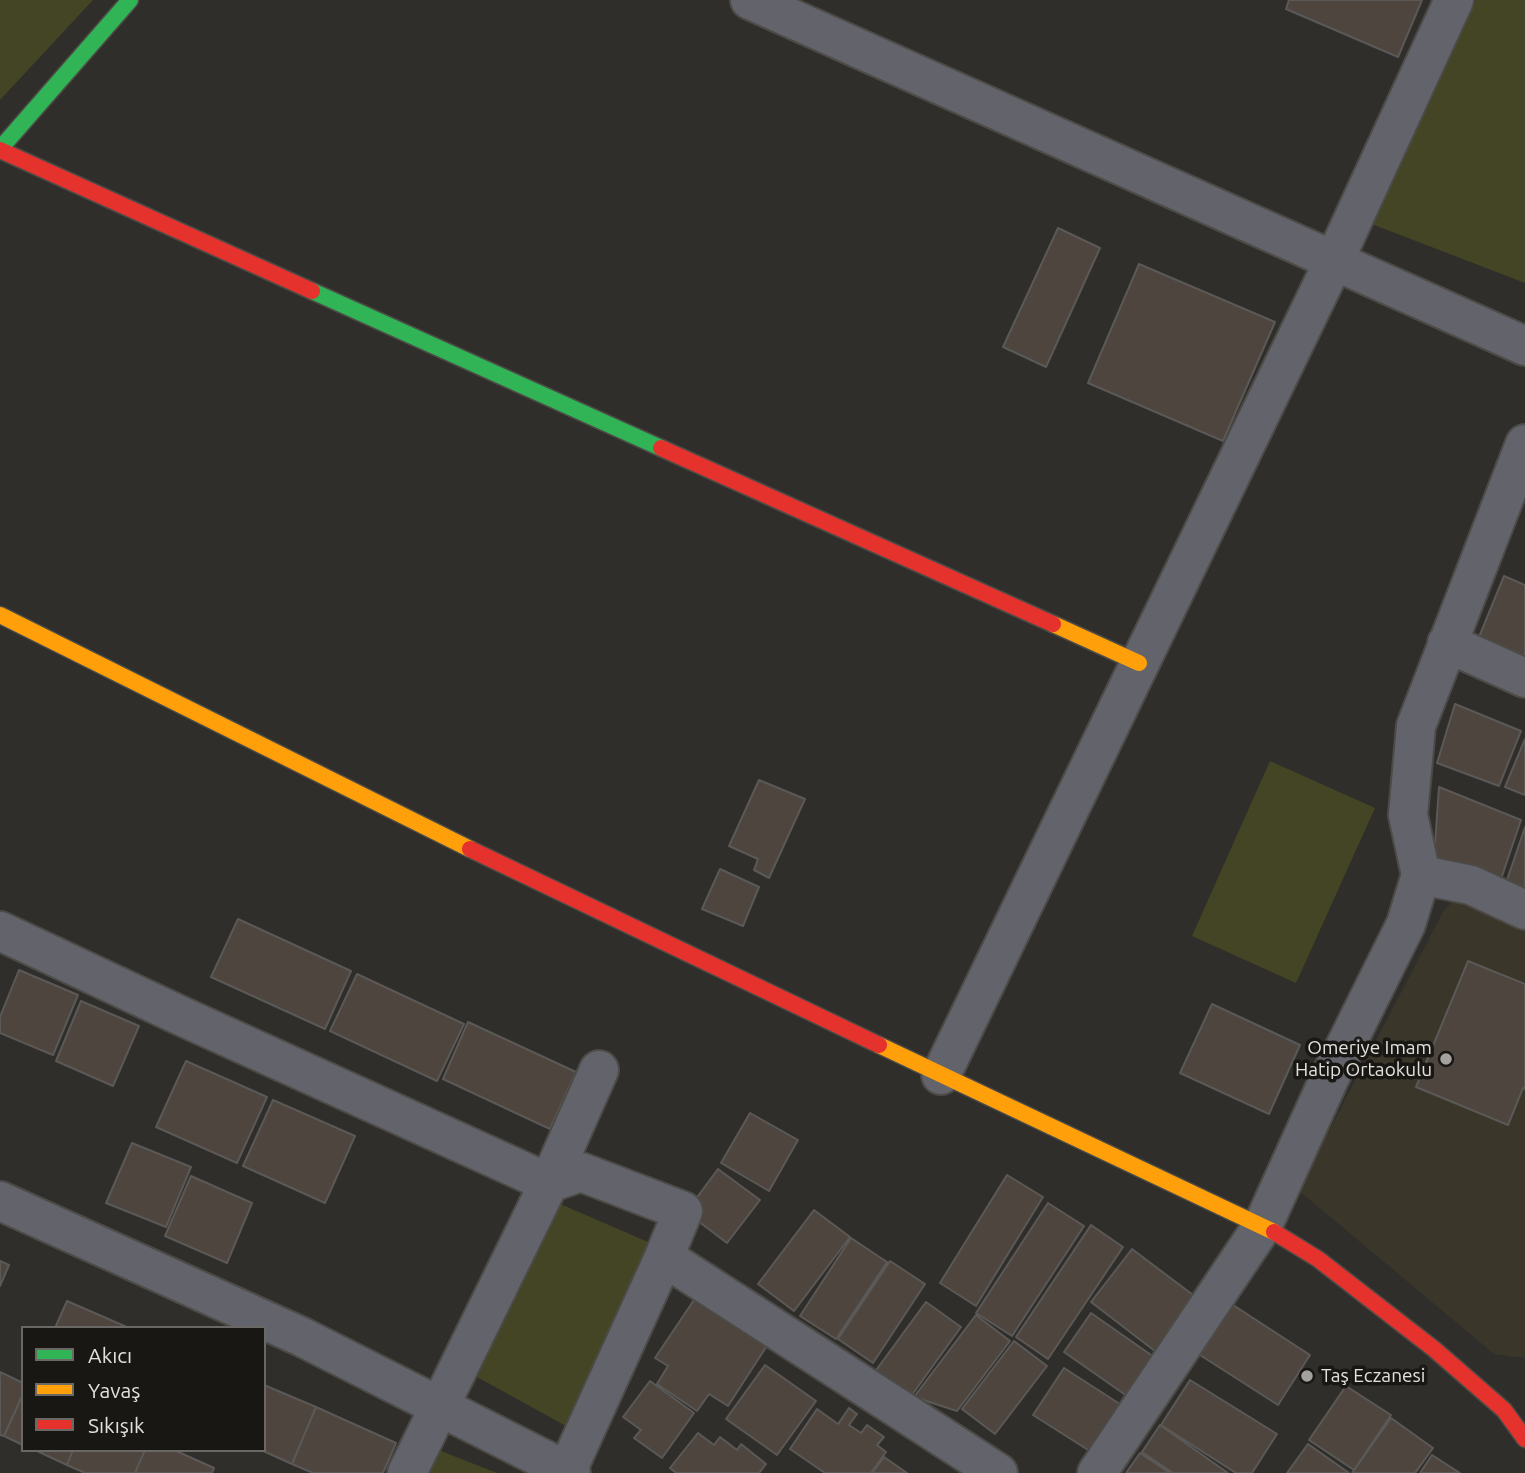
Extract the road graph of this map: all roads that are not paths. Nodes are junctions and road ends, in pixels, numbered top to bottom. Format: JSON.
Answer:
{"nodes":[{"id":1,"x":130,"y":0,"type":"edge"},
{"id":2,"x":750,"y":0,"type":"edge"},
{"id":3,"x":1454,"y":0,"type":"edge"},
{"id":4,"x":0,"y":150,"type":"edge"},
{"id":5,"x":1334,"y":261,"type":"junction"},
{"id":6,"x":1525,"y":346,"type":"edge"},
{"id":7,"x":1525,"y":444,"type":"edge"},
{"id":8,"x":0,"y":615,"type":"edge"},
{"id":9,"x":1447,"y":643,"type":"junction"},
{"id":10,"x":1139,"y":663,"type":"junction"},
{"id":11,"x":1525,"y":678,"type":"edge"},
{"id":12,"x":1421,"y":875,"type":"junction"},
{"id":13,"x":1525,"y":910,"type":"edge"},
{"id":14,"x":0,"y":931,"type":"edge"},
{"id":15,"x":598,"y":1070,"type":"dead end"},
{"id":16,"x":941,"y":1075,"type":"junction"},
{"id":17,"x":549,"y":1183,"type":"junction"},
{"id":18,"x":0,"y":1201,"type":"edge"},
{"id":19,"x":1264,"y":1224,"type":"junction"},
{"id":20,"x":664,"y":1258,"type":"junction"},
{"id":21,"x":439,"y":1406,"type":"junction"},
{"id":22,"x":1518,"y":1418,"type":"edge"},
{"id":23,"x":568,"y":1472,"type":"edge"},
{"id":24,"x":407,"y":1473,"type":"edge"},
{"id":25,"x":998,"y":1473,"type":"edge"},
{"id":26,"x":1097,"y":1473,"type":"edge"}],
"edges":[{"from":1,"to":4,"type":"street"},
{"from":2,"to":5,"type":"street"},
{"from":3,"to":5,"type":"street"},
{"from":4,"to":10,"type":"street"},
{"from":5,"to":6,"type":"street"},
{"from":5,"to":10,"type":"street"},
{"from":7,"to":9,"type":"street"},
{"from":8,"to":16,"type":"street"},
{"from":9,"to":11,"type":"street"},
{"from":9,"to":12,"type":"street"},
{"from":10,"to":16,"type":"street"},
{"from":12,"to":13,"type":"street"},
{"from":12,"to":19,"type":"street"},
{"from":14,"to":17,"type":"street"},
{"from":15,"to":17,"type":"street"},
{"from":16,"to":19,"type":"street"},
{"from":17,"to":20,"type":"street"},
{"from":17,"to":21,"type":"street"},
{"from":18,"to":21,"type":"street"},
{"from":19,"to":22,"type":"street"},
{"from":19,"to":26,"type":"street"},
{"from":20,"to":23,"type":"street"},
{"from":20,"to":25,"type":"street"},
{"from":21,"to":23,"type":"street"},
{"from":21,"to":24,"type":"street"}]}
